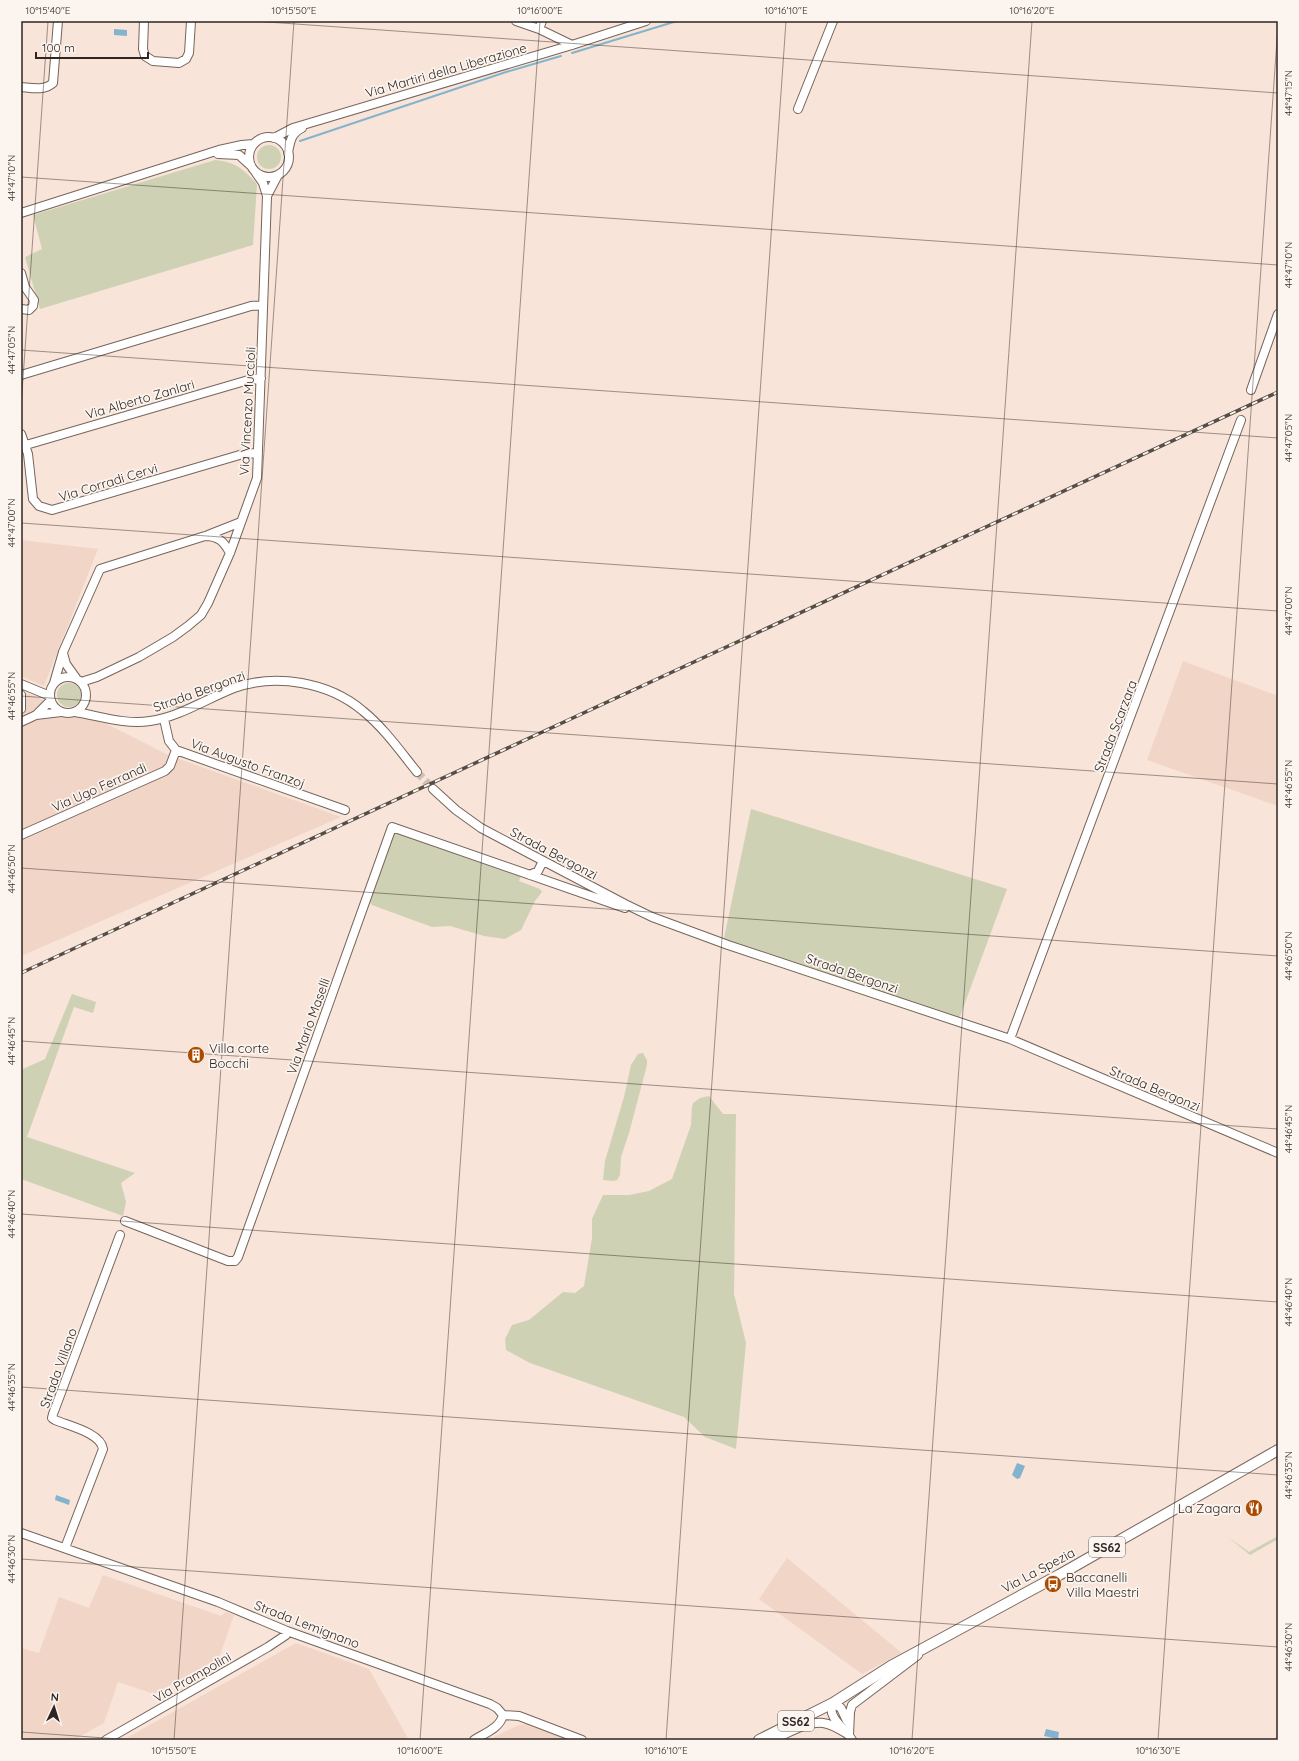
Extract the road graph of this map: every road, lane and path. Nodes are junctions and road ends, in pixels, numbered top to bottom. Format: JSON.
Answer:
{"nodes":[{"id":1,"x":58,"y":21,"type":"edge"},
{"id":2,"x":144,"y":21,"type":"edge"},
{"id":3,"x":191,"y":21,"type":"edge"},
{"id":4,"x":516,"y":21,"type":"edge"},
{"id":5,"x":646,"y":21,"type":"edge"},
{"id":6,"x":833,"y":21,"type":"edge"},
{"id":7,"x":541,"y":25,"type":"edge"},
{"id":8,"x":572,"y":45,"type":"junction"},
{"id":9,"x":21,"y":87,"type":"edge"},
{"id":10,"x":798,"y":110,"type":"dead end"},
{"id":11,"x":321,"y":120,"type":"junction"},
{"id":12,"x":274,"y":138,"type":"junction"},
{"id":13,"x":253,"y":144,"type":"junction"},
{"id":14,"x":288,"y":153,"type":"junction"},
{"id":15,"x":207,"y":154,"type":"junction"},
{"id":16,"x":250,"y":164,"type":"junction"},
{"id":17,"x":256,"y":173,"type":"junction"},
{"id":18,"x":278,"y":175,"type":"junction"},
{"id":19,"x":267,"y":196,"type":"junction"},
{"id":20,"x":21,"y":213,"type":"edge"},
{"id":21,"x":21,"y":273,"type":"edge"},
{"id":22,"x":263,"y":306,"type":"junction"},
{"id":23,"x":21,"y":309,"type":"edge"},
{"id":24,"x":1278,"y":314,"type":"edge"},
{"id":25,"x":21,"y":375,"type":"edge"},
{"id":26,"x":261,"y":378,"type":"junction"},
{"id":27,"x":1251,"y":390,"type":"dead end"},
{"id":28,"x":1241,"y":420,"type":"dead end"},
{"id":29,"x":21,"y":434,"type":"edge"},
{"id":30,"x":26,"y":445,"type":"junction"},
{"id":31,"x":258,"y":453,"type":"junction"},
{"id":32,"x":241,"y":522,"type":"junction"},
{"id":33,"x":206,"y":536,"type":"junction"},
{"id":34,"x":230,"y":553,"type":"junction"},
{"id":35,"x":63,"y":652,"type":"junction"},
{"id":36,"x":97,"y":677,"type":"junction"},
{"id":37,"x":78,"y":680,"type":"junction"},
{"id":38,"x":21,"y":684,"type":"edge"},
{"id":39,"x":54,"y":684,"type":"junction"},
{"id":40,"x":36,"y":691,"type":"junction"},
{"id":41,"x":21,"y":695,"type":"edge"},
{"id":42,"x":86,"y":697,"type":"junction"},
{"id":43,"x":50,"y":698,"type":"junction"},
{"id":44,"x":21,"y":709,"type":"edge"},
{"id":45,"x":61,"y":712,"type":"junction"},
{"id":46,"x":75,"y":712,"type":"junction"},
{"id":47,"x":36,"y":715,"type":"junction"},
{"id":48,"x":98,"y":717,"type":"junction"},
{"id":49,"x":164,"y":719,"type":"junction"},
{"id":50,"x":21,"y":722,"type":"edge"},
{"id":51,"x":176,"y":750,"type":"junction"},
{"id":52,"x":417,"y":772,"type":"tunnel mouth"},
{"id":53,"x":433,"y":789,"type":"tunnel mouth"},
{"id":54,"x":345,"y":810,"type":"dead end"},
{"id":55,"x":21,"y":835,"type":"edge"},
{"id":56,"x":543,"y":861,"type":"junction"},
{"id":57,"x":530,"y":875,"type":"junction"},
{"id":58,"x":652,"y":917,"type":"junction"},
{"id":59,"x":1010,"y":1039,"type":"junction"},
{"id":60,"x":1278,"y":1153,"type":"edge"},
{"id":61,"x":125,"y":1221,"type":"dead end"},
{"id":62,"x":120,"y":1235,"type":"dead end"},
{"id":63,"x":1278,"y":1450,"type":"edge"},
{"id":64,"x":21,"y":1533,"type":"edge"},
{"id":65,"x":65,"y":1548,"type":"junction"},
{"id":66,"x":287,"y":1631,"type":"junction"},
{"id":67,"x":935,"y":1642,"type":"junction"},
{"id":68,"x":834,"y":1703,"type":"junction"},
{"id":69,"x":503,"y":1715,"type":"junction"},
{"id":70,"x":850,"y":1738,"type":"edge"},
{"id":71,"x":106,"y":1740,"type":"edge"},
{"id":72,"x":474,"y":1740,"type":"edge"},
{"id":73,"x":582,"y":1740,"type":"edge"},
{"id":74,"x":759,"y":1740,"type":"edge"},
{"id":75,"x":772,"y":1740,"type":"edge"}],
"edges":[{"from":1,"to":9,"type":"street"},
{"from":2,"to":3,"type":"street"},
{"from":4,"to":7,"type":"street"},
{"from":5,"to":8,"type":"street","name":"Via Martiri della Liberazione"},
{"from":6,"to":10,"type":"street"},
{"from":7,"to":8,"type":"street"},
{"from":8,"to":11,"type":"street","name":"Via Martiri della Liberazione"},
{"from":11,"to":12,"type":"street","name":"Via Martiri della Liberazione"},
{"from":11,"to":14,"type":"street","name":"Via Martiri della Liberazione"},
{"from":12,"to":13,"type":"street","name":"Via Martiri della Liberazione"},
{"from":12,"to":14,"type":"street"},
{"from":13,"to":15,"type":"street","name":"Via Martiri della Liberazione"},
{"from":13,"to":16,"type":"street"},
{"from":14,"to":18,"type":"street","name":"Via Martiri della Liberazione"},
{"from":15,"to":16,"type":"street","name":"Via Martiri della Liberazione"},
{"from":15,"to":20,"type":"street","name":"Via Martiri della Liberazione"},
{"from":16,"to":17,"type":"street","name":"Via Martiri della Liberazione"},
{"from":17,"to":18,"type":"street"},
{"from":17,"to":19,"type":"street","name":"Via Martiri della Liberazione"},
{"from":18,"to":19,"type":"street","name":"Via Martiri della Liberazione"},
{"from":19,"to":22,"type":"street","name":"Via Vincenzo Muccioli"},
{"from":21,"to":23,"type":"street"},
{"from":22,"to":25,"type":"street"},
{"from":22,"to":26,"type":"street","name":"Via Vincenzo Muccioli"},
{"from":24,"to":27,"type":"street"},
{"from":26,"to":30,"type":"street","name":"Via Alberto Zanlari"},
{"from":26,"to":31,"type":"street","name":"Via Vincenzo Muccioli"},
{"from":28,"to":59,"type":"street","name":"Strada Scarzara"},
{"from":29,"to":30,"type":"street","name":"Via Corradi Cervi"},
{"from":30,"to":31,"type":"street","name":"Via Corradi Cervi"},
{"from":31,"to":32,"type":"street","name":"Via Vincenzo Muccioli"},
{"from":32,"to":33,"type":"street"},
{"from":32,"to":34,"type":"street","name":"Via Vincenzo Muccioli"},
{"from":33,"to":34,"type":"street"},
{"from":33,"to":35,"type":"street"},
{"from":34,"to":36,"type":"street","name":"Via Vincenzo Muccioli"},
{"from":35,"to":37,"type":"street"},
{"from":35,"to":39,"type":"street"},
{"from":36,"to":37,"type":"street","name":"Via Vincenzo Muccioli"},
{"from":36,"to":42,"type":"street"},
{"from":37,"to":39,"type":"street"},
{"from":37,"to":42,"type":"street"},
{"from":38,"to":40,"type":"street"},
{"from":39,"to":40,"type":"street"},
{"from":39,"to":43,"type":"street"},
{"from":40,"to":43,"type":"street"},
{"from":41,"to":44,"type":"street"},
{"from":42,"to":46,"type":"street"},
{"from":42,"to":48,"type":"street"},
{"from":43,"to":45,"type":"street"},
{"from":43,"to":47,"type":"street"},
{"from":45,"to":46,"type":"street"},
{"from":45,"to":47,"type":"street"},
{"from":46,"to":48,"type":"street","name":"Strada Bergonzi"},
{"from":47,"to":50,"type":"street"},
{"from":48,"to":49,"type":"street","name":"Strada Bergonzi"},
{"from":49,"to":51,"type":"street","name":"Via Augusto Franzoj"},
{"from":49,"to":52,"type":"street","name":"Strada Bergonzi"},
{"from":51,"to":54,"type":"street","name":"Via Augusto Franzoj"},
{"from":51,"to":55,"type":"street","name":"Via Ugo Ferrandi"},
{"from":53,"to":56,"type":"street","name":"Strada Bergonzi"},
{"from":56,"to":57,"type":"street"},
{"from":56,"to":58,"type":"street","name":"Strada Bergonzi"},
{"from":57,"to":58,"type":"street","name":"Via Mario Maselli"},
{"from":57,"to":61,"type":"street","name":"Via Mario Maselli"},
{"from":58,"to":59,"type":"street","name":"Strada Bergonzi"},
{"from":59,"to":60,"type":"street","name":"Strada Bergonzi"},
{"from":62,"to":65,"type":"street","name":"Strada Villano"},
{"from":63,"to":67,"type":"main road","name":"Via La Spezia","number":"SS62"},
{"from":64,"to":65,"type":"street","name":"Strada Lemignano"},
{"from":65,"to":66,"type":"street","name":"Strada Lemignano"},
{"from":66,"to":69,"type":"street","name":"Strada Lemignano"},
{"from":66,"to":71,"type":"street","name":"Via Prampolini"},
{"from":67,"to":68,"type":"main road","name":"Via La Spezia","number":"SS62"},
{"from":67,"to":70,"type":"street"},
{"from":68,"to":70,"type":"street"},
{"from":68,"to":70,"type":"street"},
{"from":68,"to":74,"type":"main road","number":"SS62"},
{"from":69,"to":72,"type":"street"},
{"from":69,"to":73,"type":"street"},
{"from":70,"to":75,"type":"street"}]}
